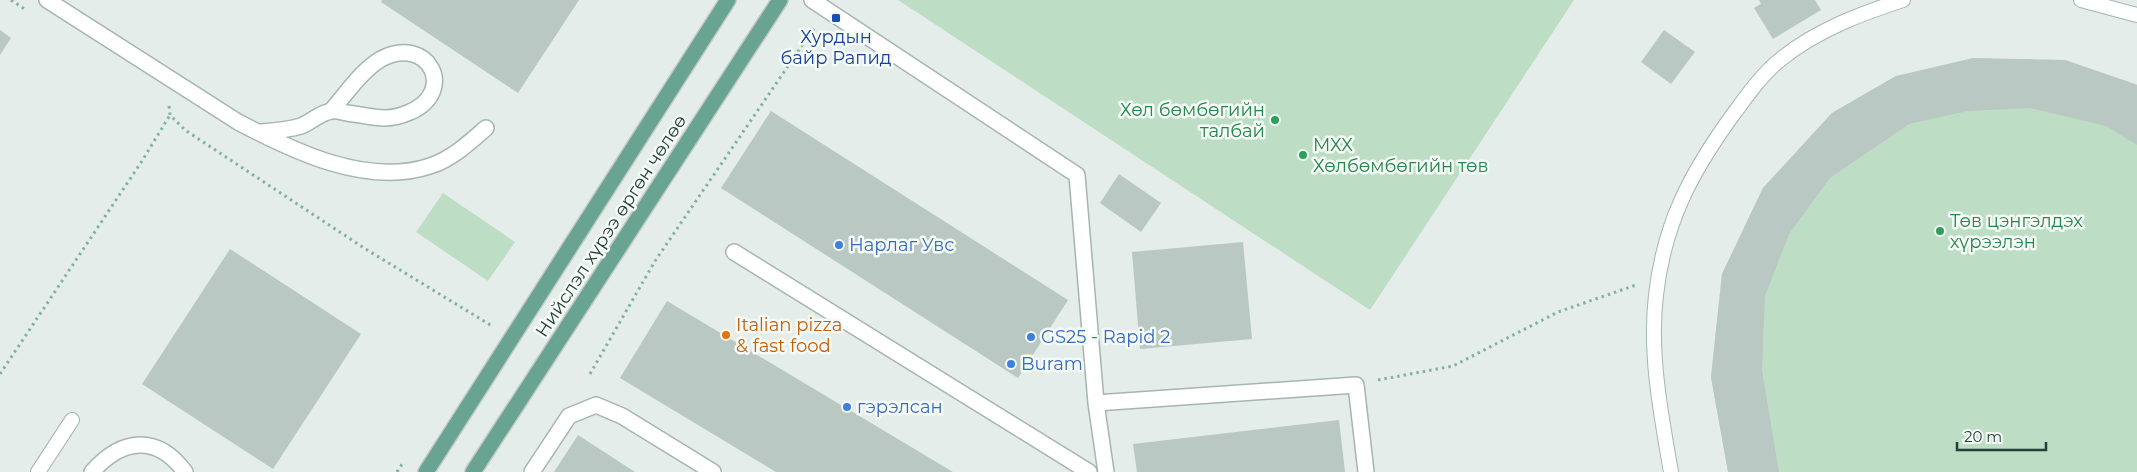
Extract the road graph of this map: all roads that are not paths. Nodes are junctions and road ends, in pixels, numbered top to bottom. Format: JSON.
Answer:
{"nodes":[{"id":1,"x":47,"y":0,"type":"edge"},
{"id":2,"x":728,"y":0,"type":"edge"},
{"id":3,"x":780,"y":0,"type":"edge"},
{"id":4,"x":812,"y":0,"type":"edge"},
{"id":5,"x":1903,"y":0,"type":"edge"},
{"id":6,"x":2081,"y":0,"type":"edge"},
{"id":7,"x":2137,"y":15,"type":"edge"},
{"id":8,"x":331,"y":111,"type":"junction"},
{"id":9,"x":486,"y":128,"type":"dead end"},
{"id":10,"x":258,"y":132,"type":"junction"},
{"id":11,"x":734,"y":252,"type":"dead end"},
{"id":12,"x":1096,"y":403,"type":"junction"},
{"id":13,"x":72,"y":420,"type":"dead end"},
{"id":14,"x":38,"y":472,"type":"edge"},
{"id":15,"x":92,"y":472,"type":"edge"},
{"id":16,"x":185,"y":472,"type":"edge"},
{"id":17,"x":426,"y":472,"type":"edge"},
{"id":18,"x":473,"y":472,"type":"edge"},
{"id":19,"x":532,"y":472,"type":"edge"},
{"id":20,"x":713,"y":472,"type":"edge"},
{"id":21,"x":1090,"y":472,"type":"edge"},
{"id":22,"x":1106,"y":472,"type":"edge"},
{"id":23,"x":1366,"y":472,"type":"edge"},
{"id":24,"x":1671,"y":472,"type":"edge"}],
"edges":[{"from":1,"to":10,"type":"street"},
{"from":2,"to":17,"type":"main road","name":"Нийслэл хүрээ өргөн чөлөө"},
{"from":3,"to":18,"type":"main road","name":"Нийслэл хүрээ өргөн чөлөө"},
{"from":4,"to":12,"type":"street"},
{"from":5,"to":24,"type":"lane"},
{"from":6,"to":7,"type":"lane"},
{"from":8,"to":8,"type":"street"},
{"from":8,"to":10,"type":"street"},
{"from":9,"to":10,"type":"street"},
{"from":11,"to":21,"type":"street"},
{"from":12,"to":22,"type":"street"},
{"from":12,"to":23,"type":"street"},
{"from":13,"to":14,"type":"lane"},
{"from":15,"to":16,"type":"street"},
{"from":19,"to":20,"type":"street"}]}
